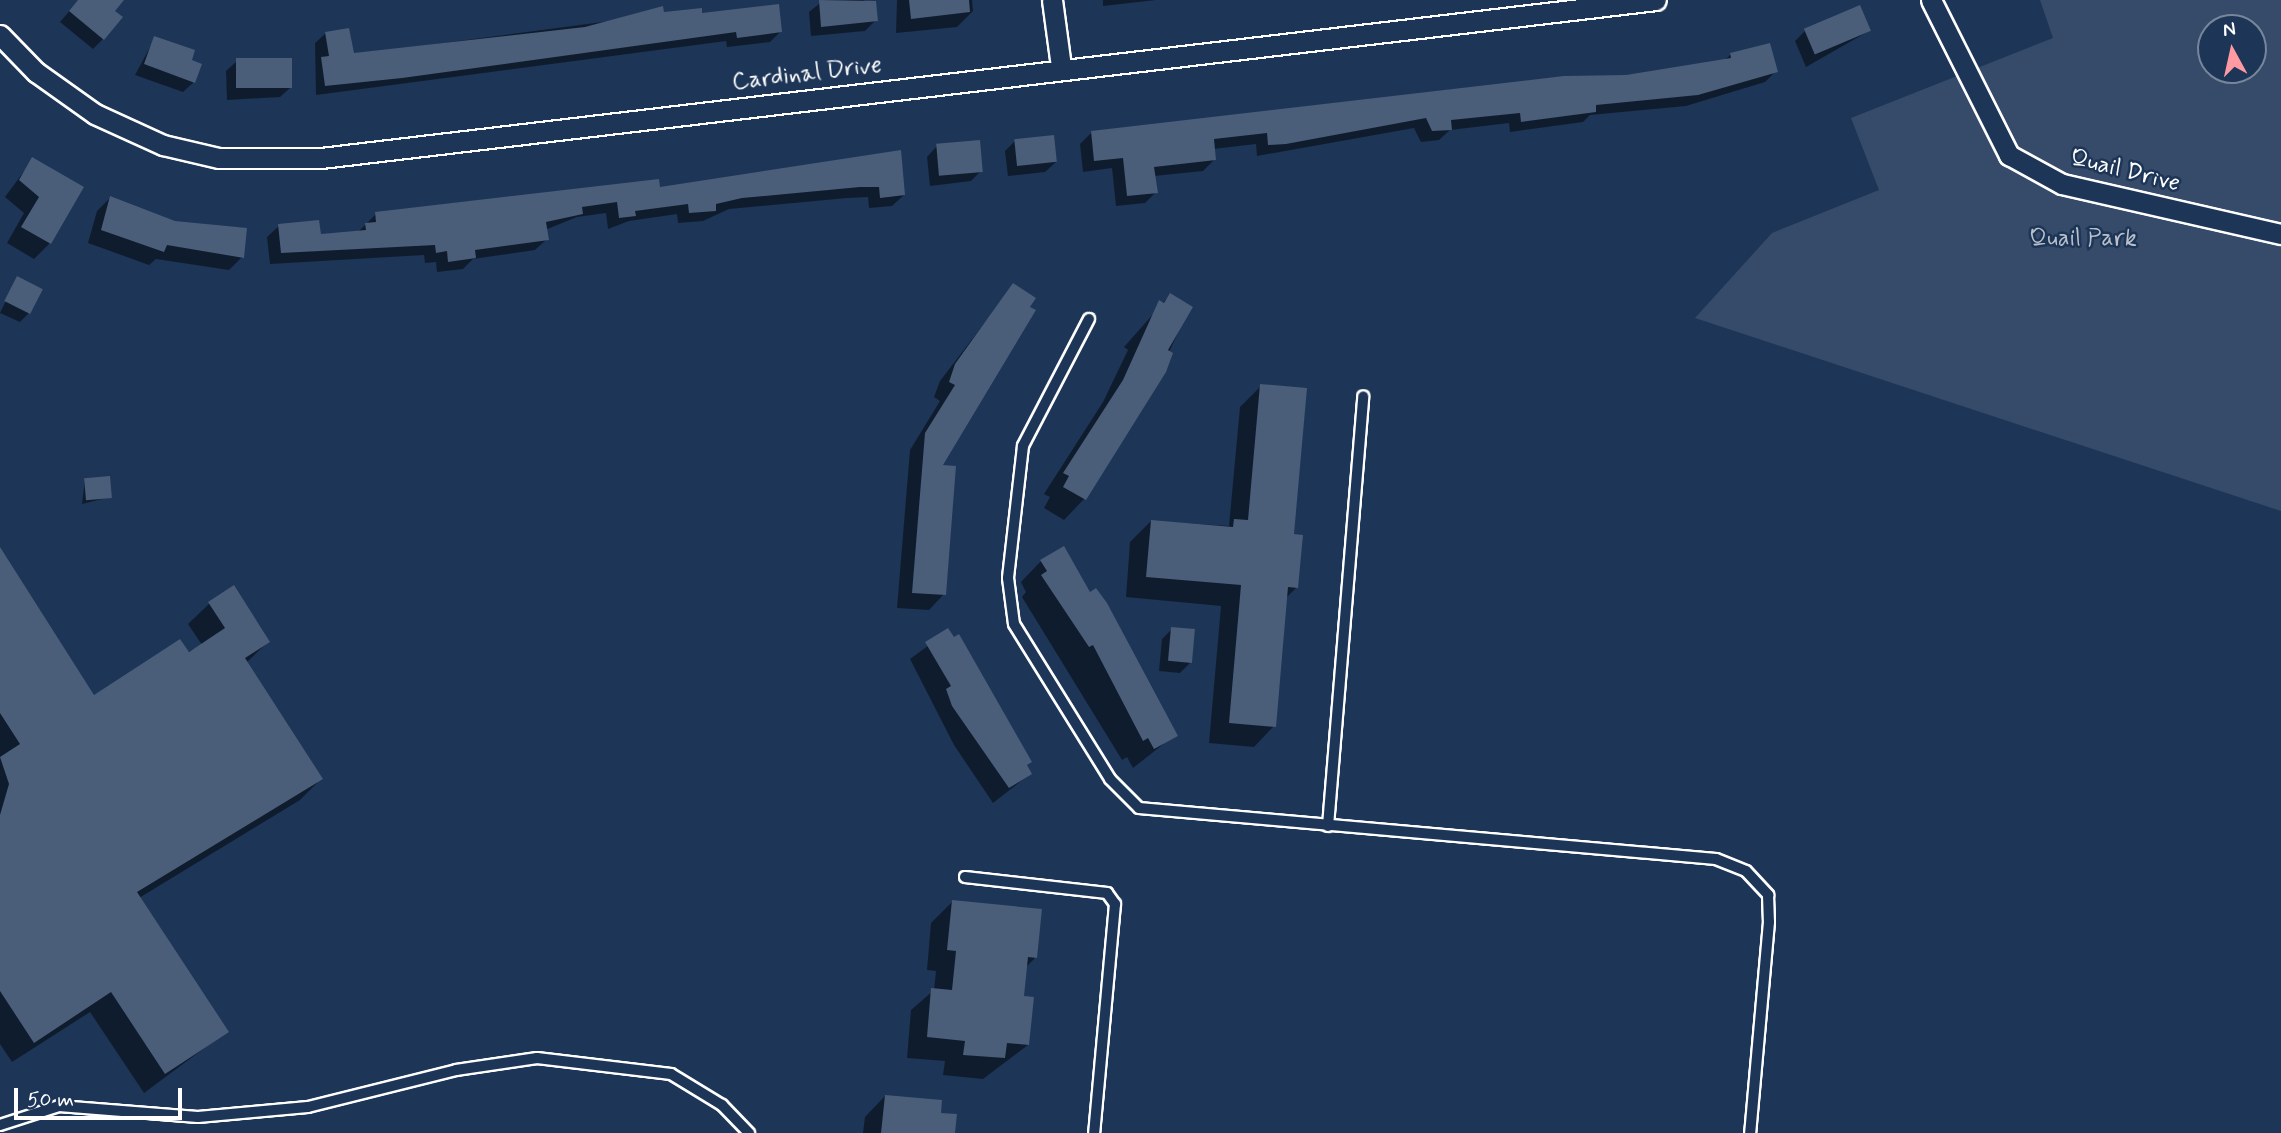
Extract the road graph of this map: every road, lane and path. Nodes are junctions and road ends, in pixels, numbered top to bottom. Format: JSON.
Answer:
{"nodes":[{"id":1,"x":1052,"y":0,"type":"edge"},
{"id":2,"x":1656,"y":0,"type":"edge"},
{"id":3,"x":1931,"y":0,"type":"edge"},
{"id":4,"x":0,"y":35,"type":"edge"},
{"id":5,"x":1061,"y":67,"type":"junction"},
{"id":6,"x":2281,"y":234,"type":"edge"},
{"id":7,"x":1089,"y":319,"type":"dead end"},
{"id":8,"x":1363,"y":396,"type":"dead end"},
{"id":9,"x":1328,"y":826,"type":"junction"},
{"id":10,"x":965,"y":877,"type":"dead end"},
{"id":11,"x":0,"y":1125,"type":"edge"},
{"id":12,"x":750,"y":1133,"type":"edge"},
{"id":13,"x":1094,"y":1133,"type":"edge"},
{"id":14,"x":1750,"y":1133,"type":"edge"}],
"edges":[{"from":1,"to":5,"type":"street"},
{"from":2,"to":5,"type":"street","name":"Cardinal Drive"},
{"from":3,"to":6,"type":"street","name":"Quail Drive"},
{"from":4,"to":5,"type":"street","name":"Cardinal Drive"},
{"from":7,"to":9,"type":"lane"},
{"from":8,"to":9,"type":"lane"},
{"from":9,"to":14,"type":"lane"},
{"from":10,"to":13,"type":"lane"},
{"from":11,"to":12,"type":"lane"}]}
